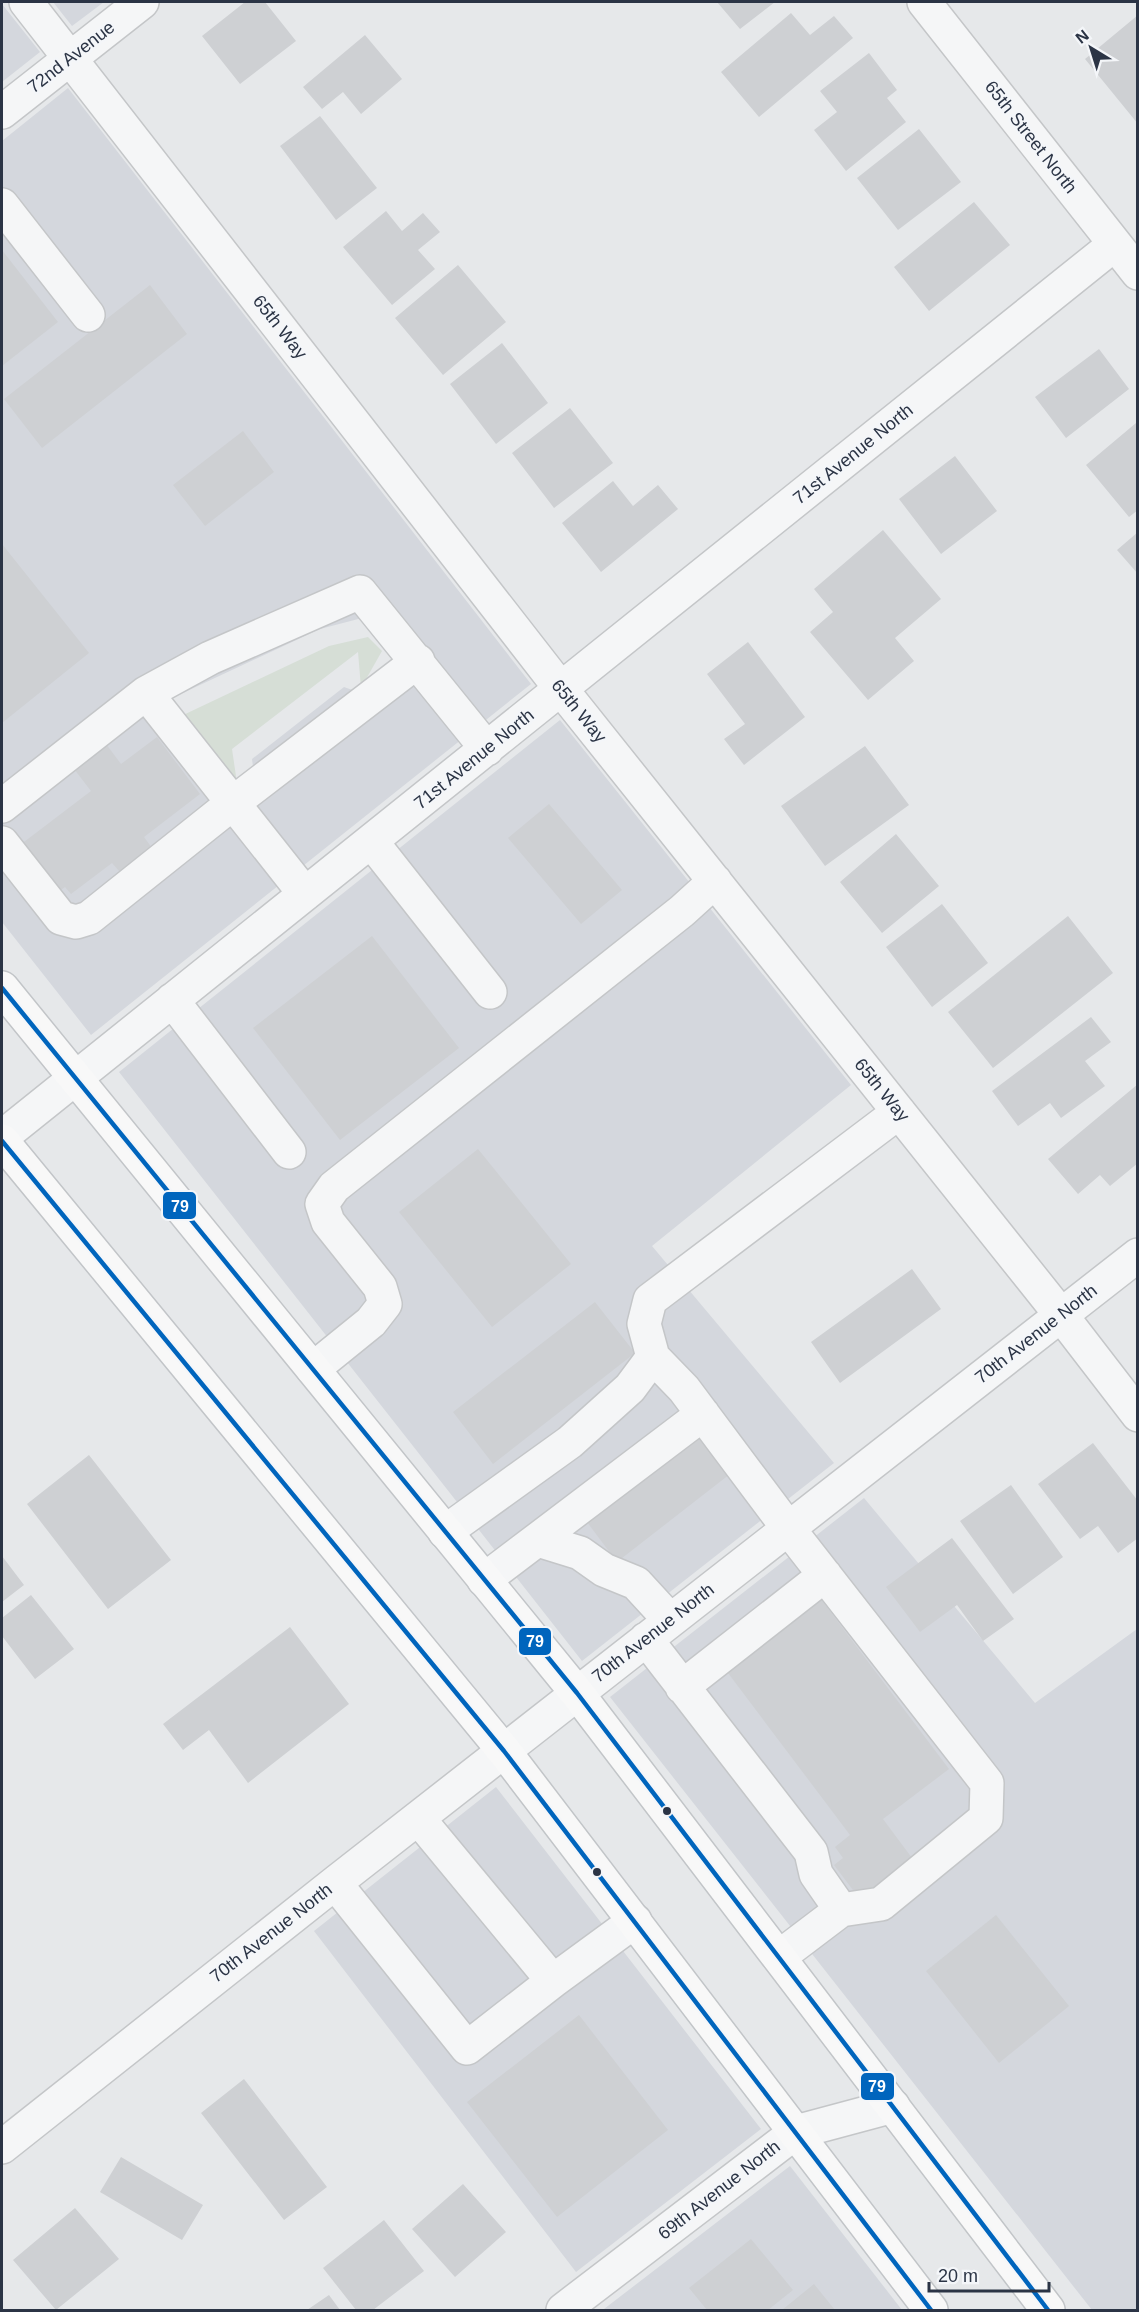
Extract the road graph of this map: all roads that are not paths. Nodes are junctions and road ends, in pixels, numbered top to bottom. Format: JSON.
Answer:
{"nodes":[{"id":1,"x":26,"y":2,"type":"edge"},
{"id":2,"x":141,"y":2,"type":"edge"},
{"id":3,"x":924,"y":2,"type":"edge"},
{"id":4,"x":70,"y":57,"type":"junction"},
{"id":5,"x":2,"y":112,"type":"edge"},
{"id":6,"x":2,"y":205,"type":"edge"},
{"id":7,"x":1114,"y":244,"type":"junction"},
{"id":8,"x":1137,"y":273,"type":"edge"},
{"id":9,"x":88,"y":315,"type":"dead end"},
{"id":10,"x":418,"y":661,"type":"junction"},
{"id":11,"x":561,"y":690,"type":"junction"},
{"id":12,"x":146,"y":693,"type":"junction"},
{"id":13,"x":487,"y":749,"type":"junction"},
{"id":14,"x":233,"y":802,"type":"junction"},
{"id":15,"x":2,"y":806,"type":"edge"},
{"id":16,"x":371,"y":841,"type":"junction"},
{"id":17,"x":2,"y":843,"type":"edge"},
{"id":18,"x":715,"y":881,"type":"junction"},
{"id":19,"x":305,"y":894,"type":"junction"},
{"id":20,"x":2,"y":988,"type":"edge"},
{"id":21,"x":490,"y":992,"type":"dead end"},
{"id":22,"x":172,"y":1000,"type":"junction"},
{"id":23,"x":75,"y":1078,"type":"junction"},
{"id":24,"x":899,"y":1112,"type":"junction"},
{"id":25,"x":2,"y":1139,"type":"edge"},
{"id":26,"x":289,"y":1152,"type":"dead end"},
{"id":27,"x":1137,"y":1255,"type":"edge"},
{"id":28,"x":1061,"y":1315,"type":"junction"},
{"id":29,"x":653,"y":1358,"type":"junction"},
{"id":30,"x":313,"y":1370,"type":"junction"},
{"id":31,"x":703,"y":1414,"type":"junction"},
{"id":32,"x":1137,"y":1415,"type":"edge"},
{"id":33,"x":788,"y":1528,"type":"junction"},
{"id":34,"x":445,"y":1532,"type":"junction"},
{"id":35,"x":538,"y":1540,"type":"junction"},
{"id":36,"x":825,"y":1575,"type":"junction"},
{"id":37,"x":484,"y":1580,"type":"junction"},
{"id":38,"x":658,"y":1630,"type":"junction"},
{"id":39,"x":682,"y":1687,"type":"junction"},
{"id":40,"x":577,"y":1693,"type":"junction"},
{"id":41,"x":504,"y":1751,"type":"junction"},
{"id":42,"x":418,"y":1818,"type":"junction"},
{"id":43,"x":335,"y":1883,"type":"junction"},
{"id":44,"x":841,"y":1910,"type":"junction"},
{"id":45,"x":635,"y":1921,"type":"junction"},
{"id":46,"x":779,"y":1957,"type":"junction"},
{"id":47,"x":552,"y":1981,"type":"junction"},
{"id":48,"x":893,"y":2106,"type":"junction"},
{"id":49,"x":796,"y":2132,"type":"junction"},
{"id":50,"x":2,"y":2147,"type":"edge"},
{"id":51,"x":563,"y":2310,"type":"edge"},
{"id":52,"x":931,"y":2310,"type":"edge"},
{"id":53,"x":1048,"y":2310,"type":"edge"}],
"edges":[{"from":1,"to":4,"type":"street","name":"65th Way"},
{"from":2,"to":4,"type":"street","name":"72nd Avenue"},
{"from":3,"to":7,"type":"street","name":"65th Street North"},
{"from":4,"to":5,"type":"street","name":"72nd Avenue"},
{"from":4,"to":11,"type":"street","name":"65th Way"},
{"from":6,"to":9,"type":"street"},
{"from":7,"to":8,"type":"street","name":"65th Street North"},
{"from":7,"to":11,"type":"street","name":"71st Avenue North"},
{"from":10,"to":12,"type":"street"},
{"from":10,"to":13,"type":"street"},
{"from":10,"to":14,"type":"street"},
{"from":11,"to":13,"type":"street","name":"71st Avenue North"},
{"from":11,"to":18,"type":"street","name":"65th Way"},
{"from":12,"to":14,"type":"street"},
{"from":12,"to":15,"type":"street"},
{"from":13,"to":16,"type":"street","name":"71st Avenue North"},
{"from":14,"to":17,"type":"street"},
{"from":14,"to":19,"type":"street"},
{"from":16,"to":19,"type":"street","name":"71st Avenue North"},
{"from":16,"to":21,"type":"street"},
{"from":18,"to":24,"type":"street","name":"65th Way"},
{"from":18,"to":30,"type":"street"},
{"from":19,"to":22,"type":"street","name":"71st Avenue North"},
{"from":20,"to":23,"type":"main road"},
{"from":22,"to":23,"type":"street","name":"71st Avenue North"},
{"from":22,"to":26,"type":"street"},
{"from":23,"to":25,"type":"street","name":"71st Avenue North"},
{"from":23,"to":30,"type":"main road"},
{"from":24,"to":28,"type":"street","name":"65th Way"},
{"from":24,"to":29,"type":"street"},
{"from":25,"to":41,"type":"main road"},
{"from":27,"to":28,"type":"street","name":"70th Avenue North"},
{"from":28,"to":32,"type":"street","name":"65th Way"},
{"from":28,"to":33,"type":"street","name":"70th Avenue North"},
{"from":29,"to":31,"type":"street"},
{"from":29,"to":34,"type":"street"},
{"from":30,"to":34,"type":"main road"},
{"from":31,"to":33,"type":"street"},
{"from":31,"to":35,"type":"street"},
{"from":33,"to":36,"type":"street"},
{"from":33,"to":38,"type":"street","name":"70th Avenue North"},
{"from":34,"to":37,"type":"main road"},
{"from":35,"to":37,"type":"street"},
{"from":35,"to":38,"type":"street"},
{"from":36,"to":39,"type":"street"},
{"from":36,"to":44,"type":"street"},
{"from":37,"to":40,"type":"main road"},
{"from":38,"to":39,"type":"street"},
{"from":38,"to":40,"type":"street","name":"70th Avenue North"},
{"from":39,"to":44,"type":"street"},
{"from":40,"to":41,"type":"street","name":"70th Avenue North"},
{"from":40,"to":46,"type":"main road"},
{"from":41,"to":42,"type":"street","name":"70th Avenue North"},
{"from":41,"to":45,"type":"main road"},
{"from":42,"to":43,"type":"street","name":"70th Avenue North"},
{"from":42,"to":47,"type":"street"},
{"from":43,"to":47,"type":"street"},
{"from":43,"to":50,"type":"street","name":"70th Avenue North"},
{"from":44,"to":46,"type":"street"},
{"from":45,"to":47,"type":"street"},
{"from":45,"to":49,"type":"main road"},
{"from":46,"to":48,"type":"main road"},
{"from":48,"to":49,"type":"street","name":"69th Avenue North"},
{"from":48,"to":53,"type":"main road"},
{"from":49,"to":51,"type":"street","name":"69th Avenue North"},
{"from":49,"to":52,"type":"main road"}]}
